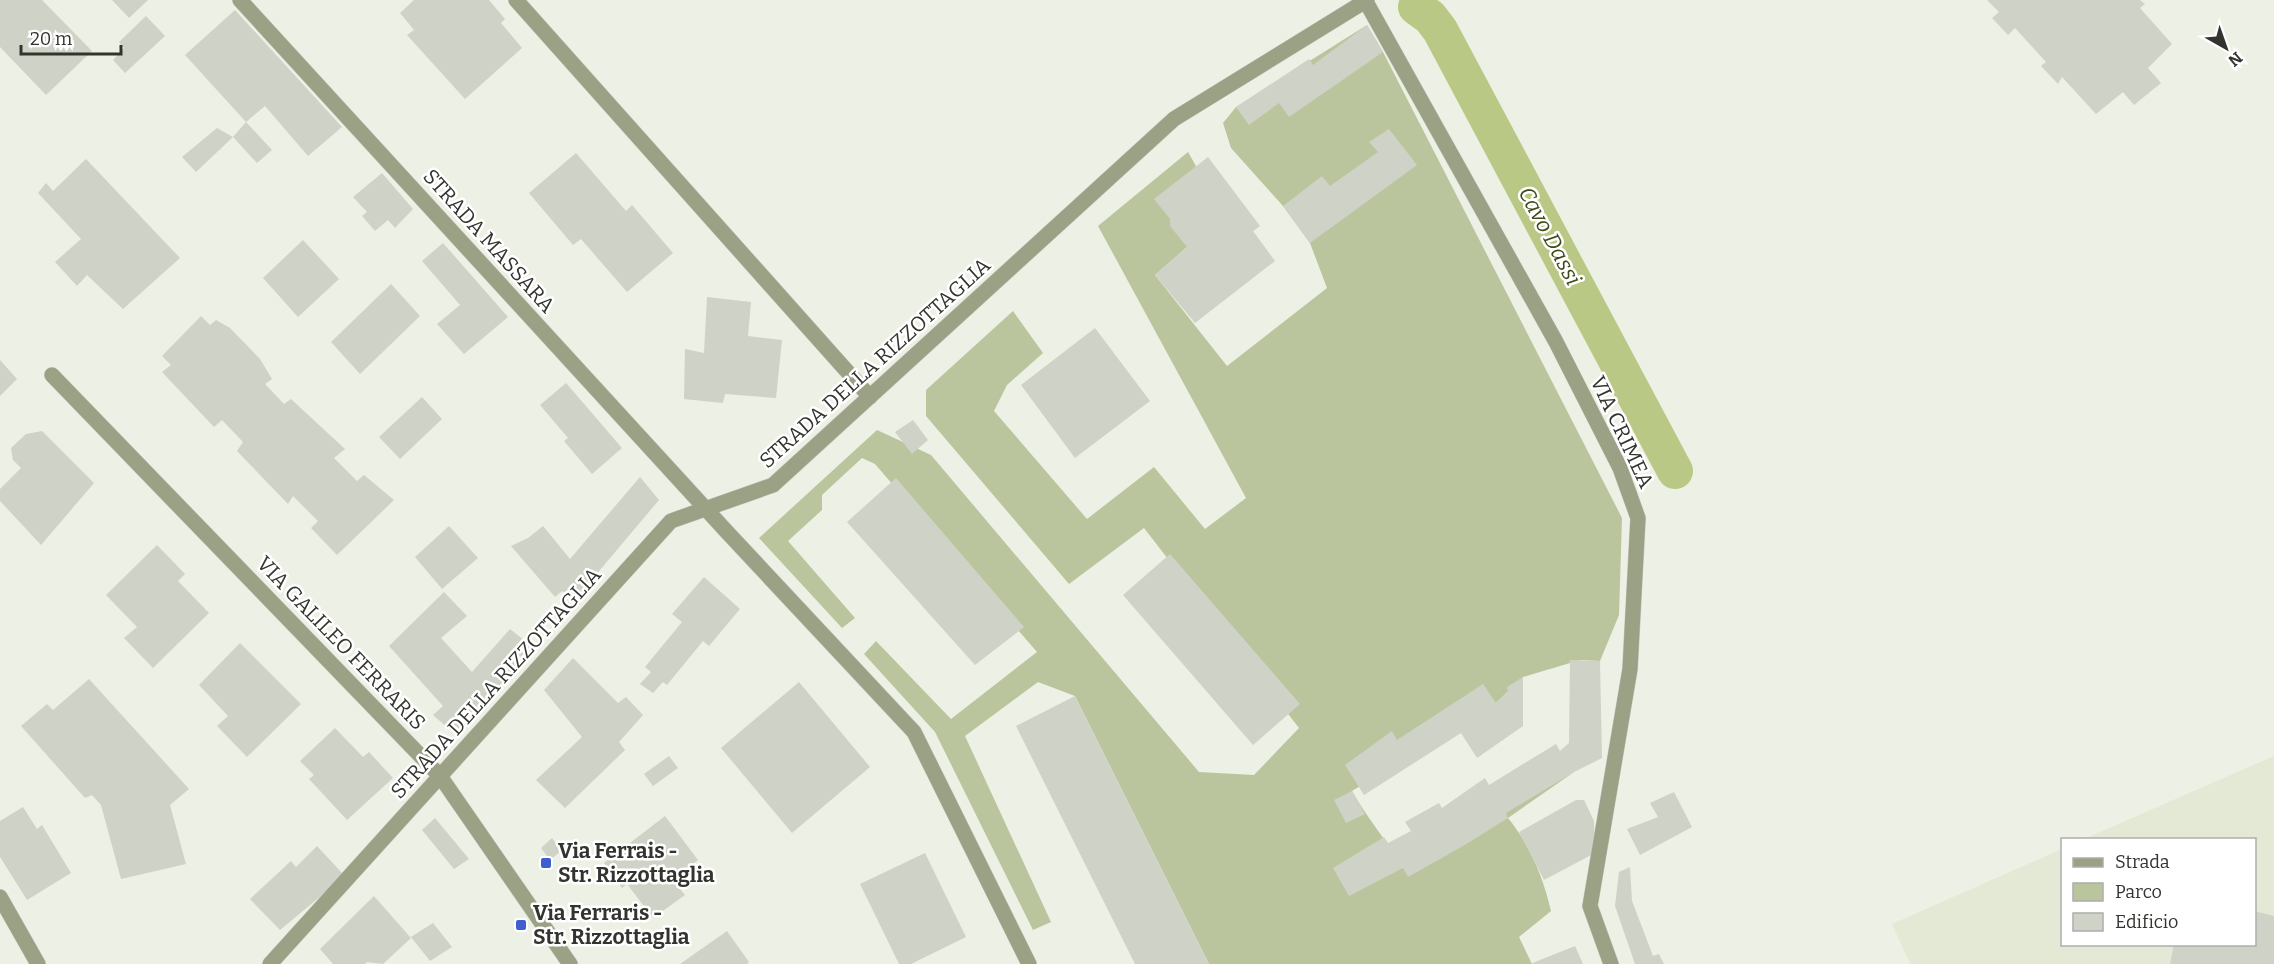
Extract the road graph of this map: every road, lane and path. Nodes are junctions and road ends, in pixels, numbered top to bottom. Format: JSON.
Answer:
{"nodes":[{"id":1,"x":240,"y":0,"type":"edge"},
{"id":2,"x":516,"y":0,"type":"edge"},
{"id":3,"x":1366,"y":0,"type":"edge"},
{"id":4,"x":52,"y":375,"type":"dead end"},
{"id":5,"x":870,"y":397,"type":"junction"},
{"id":6,"x":707,"y":510,"type":"junction"},
{"id":7,"x":440,"y":776,"type":"junction"},
{"id":8,"x":0,"y":897,"type":"edge"},
{"id":9,"x":38,"y":964,"type":"edge"},
{"id":10,"x":270,"y":964,"type":"edge"},
{"id":11,"x":570,"y":964,"type":"edge"},
{"id":12,"x":1029,"y":964,"type":"edge"},
{"id":13,"x":1611,"y":964,"type":"edge"}],
"edges":[{"from":1,"to":6,"type":"street","name":"STRADA MASSARA"},
{"from":2,"to":5,"type":"street"},
{"from":3,"to":5,"type":"street","name":"STRADA DELLA RIZZOTTAGLIA"},
{"from":3,"to":13,"type":"street","name":"VIA CRIMEA"},
{"from":4,"to":7,"type":"street","name":"VIA GALILEO FERRARIS"},
{"from":5,"to":6,"type":"street","name":"STRADA DELLA RIZZOTTAGLIA"},
{"from":6,"to":7,"type":"street","name":"STRADA DELLA RIZZOTTAGLIA"},
{"from":6,"to":12,"type":"street","name":"STRADA MASSARA"},
{"from":7,"to":10,"type":"street","name":"STRADA DELLA RIZZOTTAGLIA"},
{"from":7,"to":11,"type":"street","name":"VIA GALILEO FERRARIS"},
{"from":8,"to":9,"type":"street"}]}
